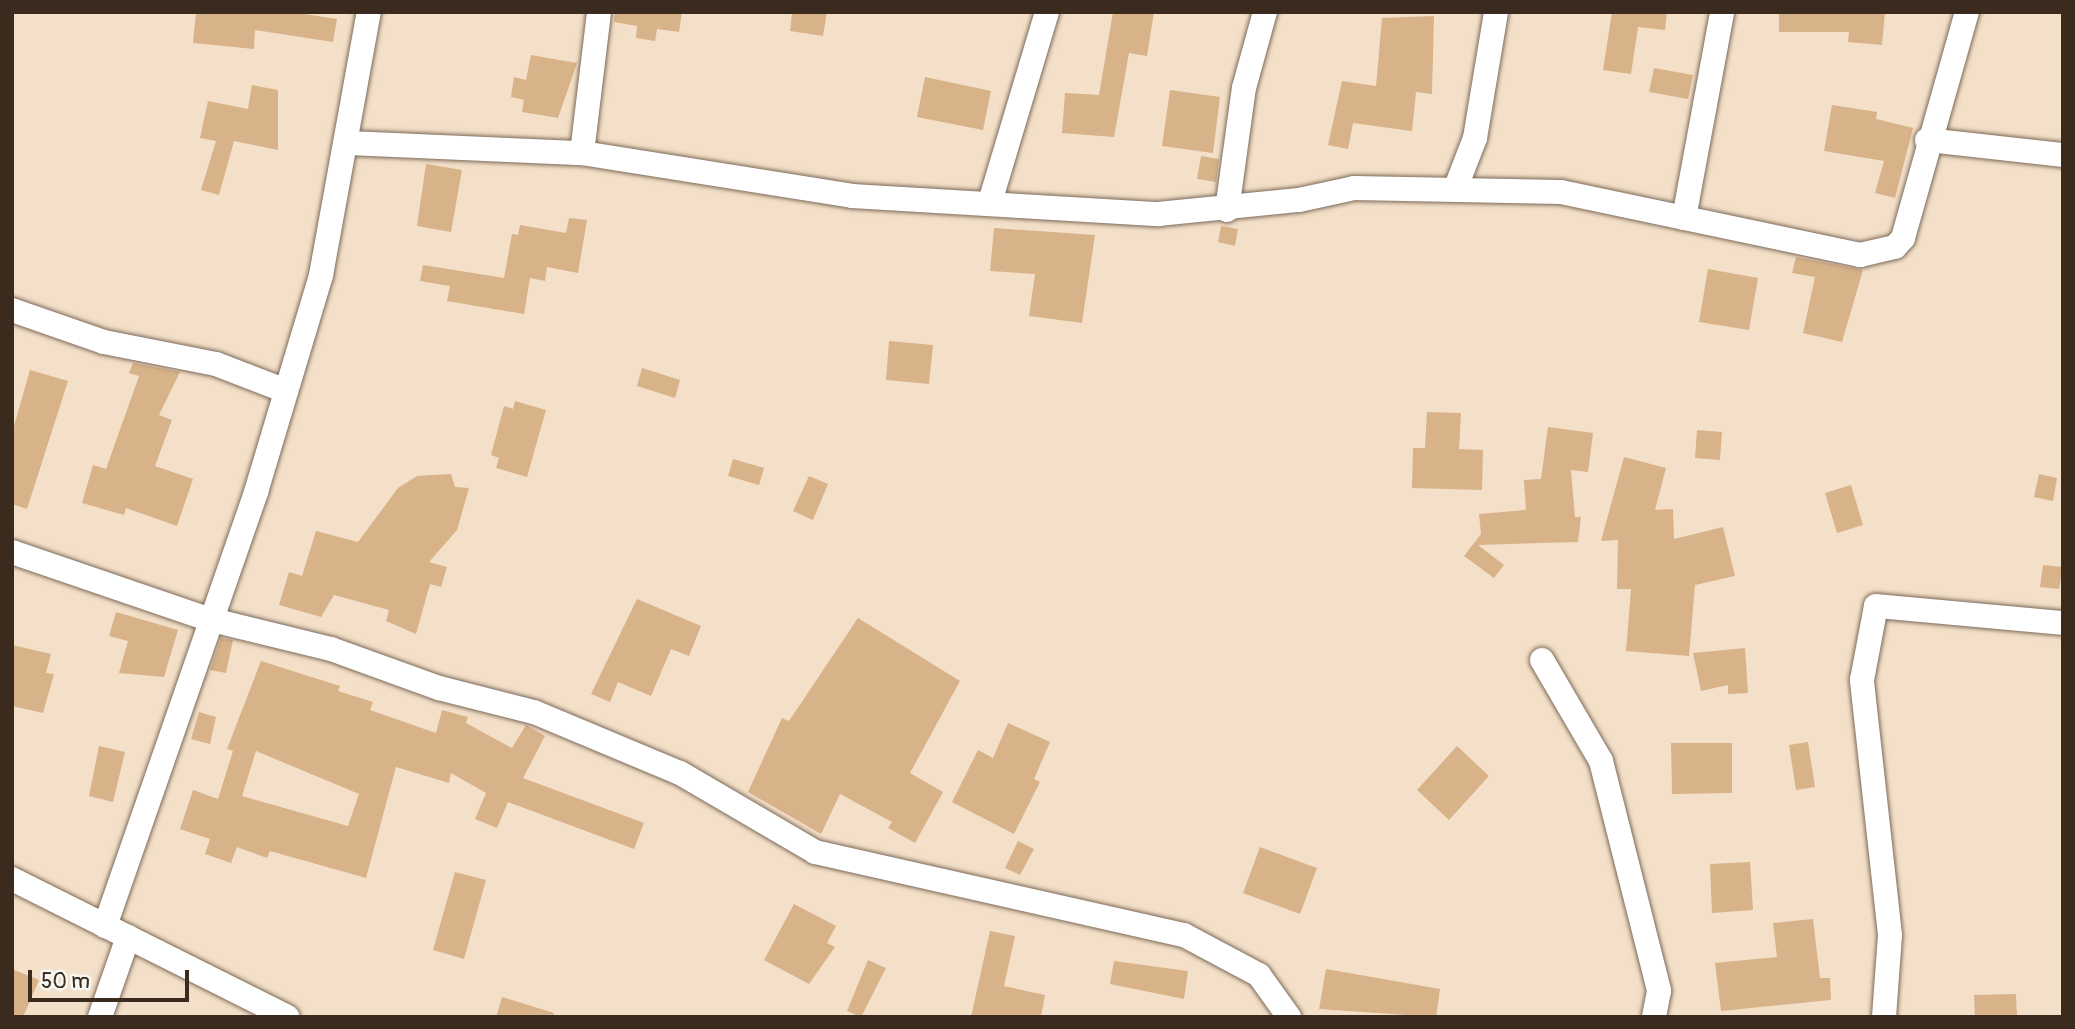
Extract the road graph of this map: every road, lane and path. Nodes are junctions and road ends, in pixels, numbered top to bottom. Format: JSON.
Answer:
{"nodes":[{"id":1,"x":369,"y":12,"type":"edge"},
{"id":2,"x":599,"y":12,"type":"edge"},
{"id":3,"x":1047,"y":12,"type":"edge"},
{"id":4,"x":1265,"y":12,"type":"edge"},
{"id":5,"x":1496,"y":12,"type":"edge"},
{"id":6,"x":1722,"y":12,"type":"edge"},
{"id":7,"x":1967,"y":12,"type":"edge"},
{"id":8,"x":1927,"y":140,"type":"junction"},
{"id":9,"x":349,"y":143,"type":"junction"},
{"id":10,"x":583,"y":153,"type":"junction"},
{"id":11,"x":2063,"y":155,"type":"edge"},
{"id":12,"x":1456,"y":187,"type":"junction"},
{"id":13,"x":990,"y":202,"type":"junction"},
{"id":14,"x":1227,"y":210,"type":"junction"},
{"id":15,"x":1684,"y":218,"type":"junction"},
{"id":16,"x":12,"y":310,"type":"edge"},
{"id":17,"x":286,"y":391,"type":"junction"},
{"id":18,"x":12,"y":551,"type":"edge"},
{"id":19,"x":208,"y":619,"type":"junction"},
{"id":20,"x":2063,"y":623,"type":"edge"},
{"id":21,"x":1542,"y":660,"type":"dead end"},
{"id":22,"x":12,"y":879,"type":"edge"},
{"id":23,"x":105,"y":926,"type":"junction"},
{"id":24,"x":128,"y":937,"type":"junction"},
{"id":25,"x":100,"y":1017,"type":"edge"},
{"id":26,"x":286,"y":1017,"type":"edge"},
{"id":27,"x":1289,"y":1017,"type":"edge"},
{"id":28,"x":1654,"y":1017,"type":"edge"},
{"id":29,"x":1884,"y":1017,"type":"edge"}],
"edges":[{"from":1,"to":9,"type":"street"},
{"from":2,"to":10,"type":"street"},
{"from":3,"to":13,"type":"street"},
{"from":4,"to":14,"type":"street"},
{"from":5,"to":12,"type":"street"},
{"from":6,"to":15,"type":"street"},
{"from":7,"to":8,"type":"street"},
{"from":8,"to":11,"type":"street"},
{"from":8,"to":15,"type":"street"},
{"from":9,"to":10,"type":"street"},
{"from":9,"to":17,"type":"street"},
{"from":10,"to":13,"type":"street"},
{"from":12,"to":14,"type":"street"},
{"from":12,"to":15,"type":"street"},
{"from":13,"to":14,"type":"street"},
{"from":16,"to":17,"type":"street"},
{"from":17,"to":19,"type":"street"},
{"from":18,"to":19,"type":"street"},
{"from":19,"to":23,"type":"street"},
{"from":19,"to":27,"type":"street"},
{"from":20,"to":29,"type":"street"},
{"from":21,"to":28,"type":"street"},
{"from":22,"to":23,"type":"street"},
{"from":23,"to":24,"type":"street"},
{"from":24,"to":25,"type":"street"},
{"from":24,"to":26,"type":"street"}]}
